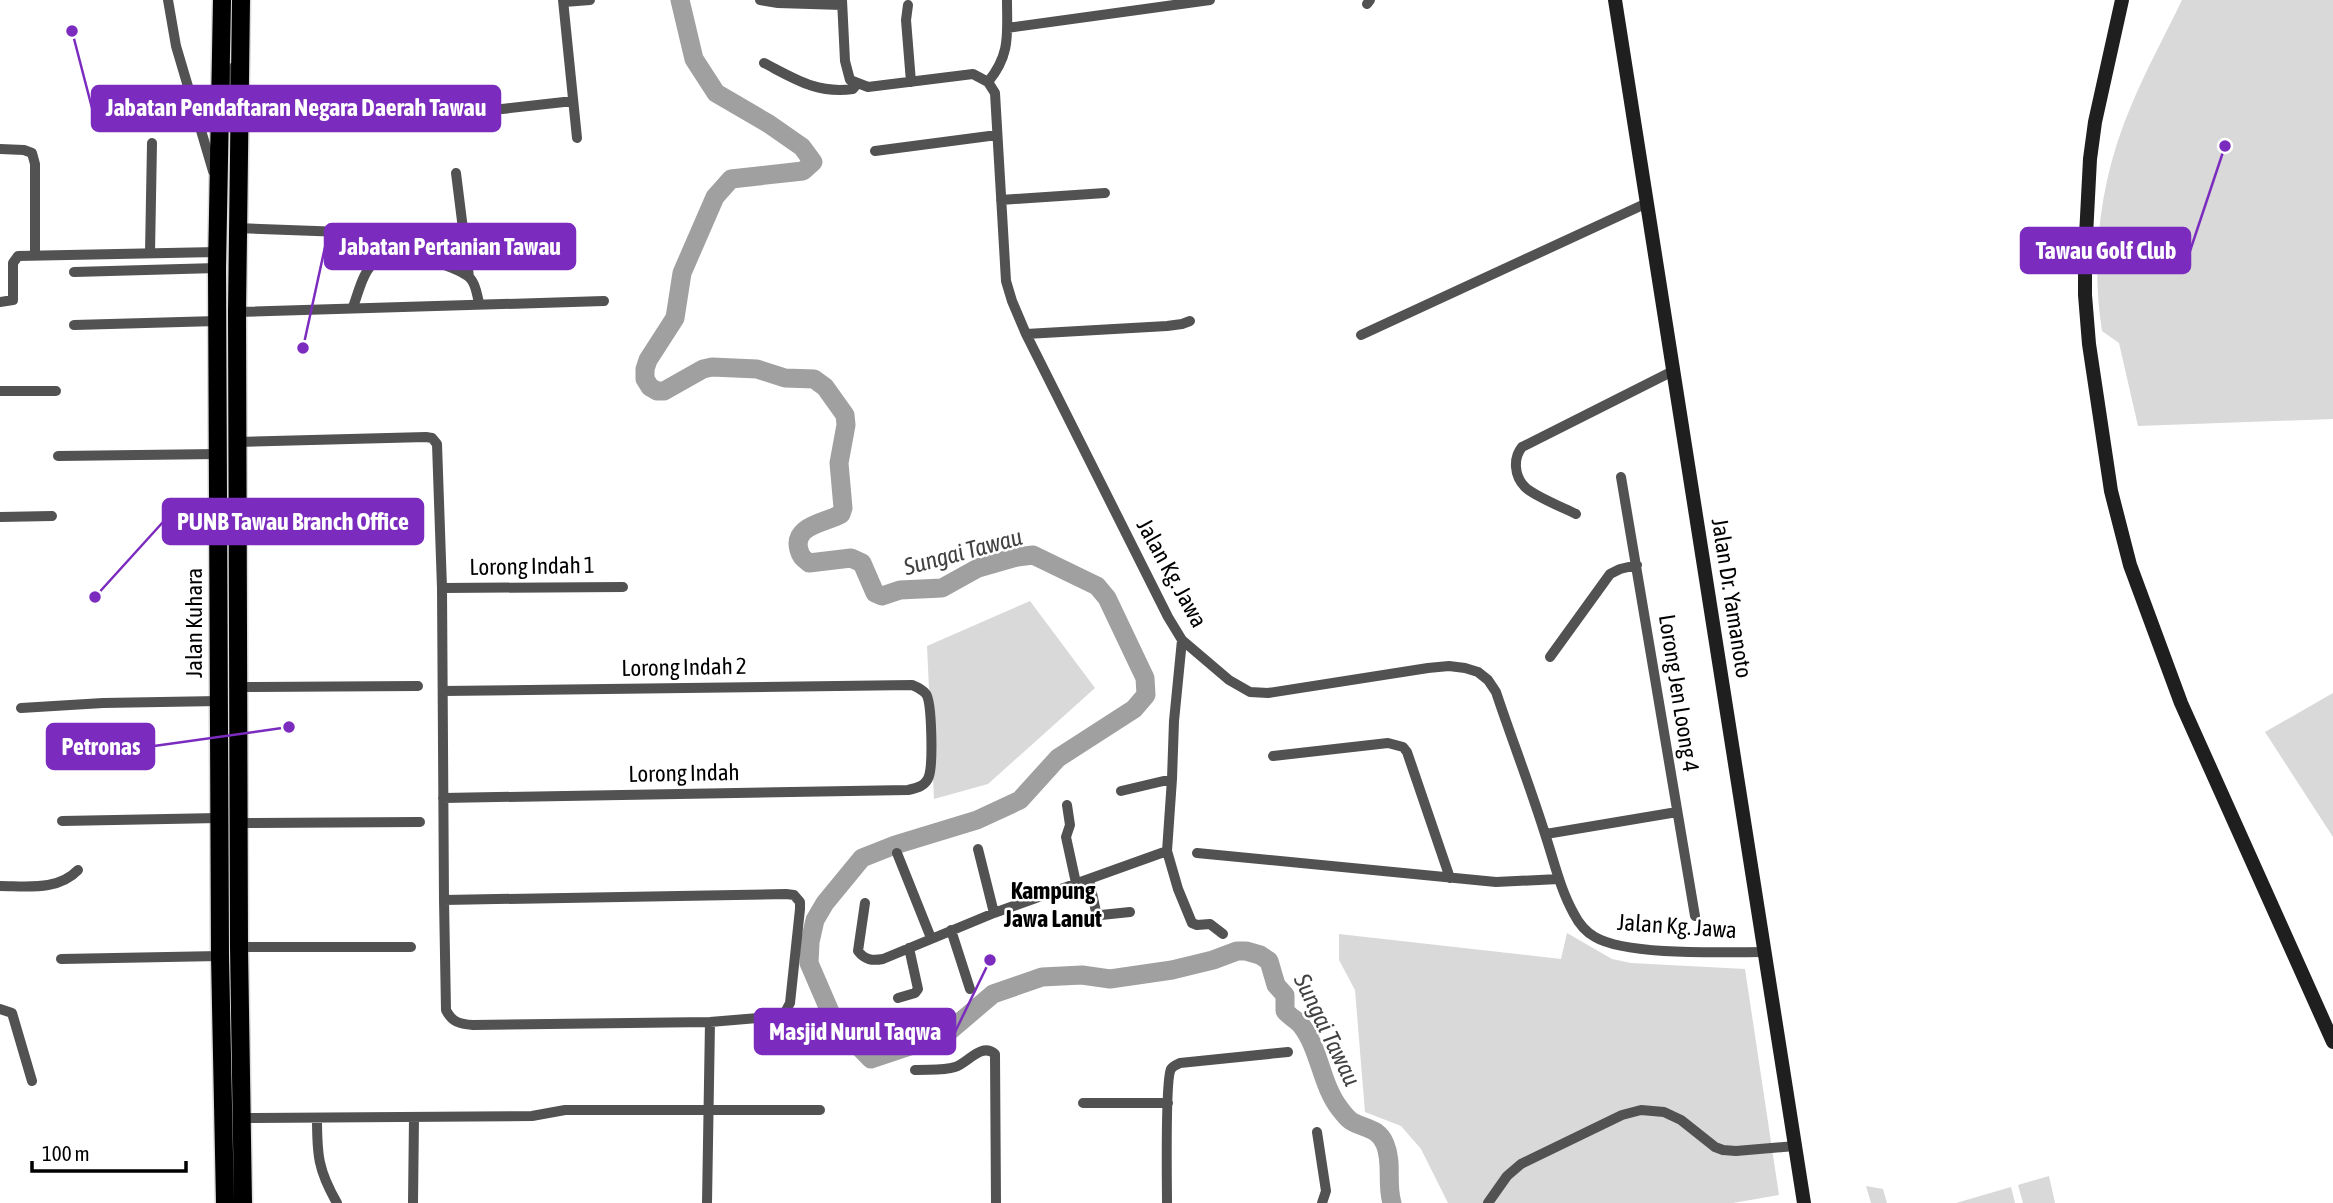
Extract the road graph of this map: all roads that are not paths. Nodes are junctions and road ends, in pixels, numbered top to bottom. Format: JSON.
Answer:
{"nodes":[{"id":1,"x":168,"y":0,"type":"edge"},
{"id":2,"x":222,"y":0,"type":"edge"},
{"id":3,"x":241,"y":0,"type":"edge"},
{"id":4,"x":590,"y":0,"type":"edge"},
{"id":5,"x":760,"y":0,"type":"edge"},
{"id":6,"x":1007,"y":0,"type":"edge"},
{"id":7,"x":1210,"y":0,"type":"edge"},
{"id":8,"x":1615,"y":0,"type":"edge"},
{"id":9,"x":2122,"y":0,"type":"edge"},
{"id":10,"x":563,"y":1,"type":"edge"},
{"id":11,"x":842,"y":2,"type":"edge"},
{"id":12,"x":908,"y":5,"type":"dead end"},
{"id":13,"x":1007,"y":28,"type":"junction"},
{"id":14,"x":240,"y":44,"type":"junction"},
{"id":15,"x":764,"y":64,"type":"dead end"},
{"id":16,"x":911,"y":82,"type":"junction"},
{"id":17,"x":988,"y":82,"type":"junction"},
{"id":18,"x":857,"y":84,"type":"junction"},
{"id":19,"x":191,"y":93,"type":"junction"},
{"id":20,"x":219,"y":96,"type":"junction"},
{"id":21,"x":573,"y":101,"type":"junction"},
{"id":22,"x":502,"y":109,"type":"dead end"},
{"id":23,"x":997,"y":135,"type":"junction"},
{"id":24,"x":577,"y":138,"type":"dead end"},
{"id":25,"x":152,"y":143,"type":"dead end"},
{"id":26,"x":0,"y":149,"type":"edge"},
{"id":27,"x":875,"y":151,"type":"dead end"},
{"id":28,"x":456,"y":173,"type":"dead end"},
{"id":29,"x":218,"y":187,"type":"junction"},
{"id":30,"x":1105,"y":193,"type":"dead end"},
{"id":31,"x":1001,"y":200,"type":"junction"},
{"id":32,"x":1647,"y":203,"type":"junction"},
{"id":33,"x":237,"y":229,"type":"junction"},
{"id":34,"x":343,"y":232,"type":"dead end"},
{"id":35,"x":150,"y":253,"type":"junction"},
{"id":36,"x":35,"y":256,"type":"junction"},
{"id":37,"x":217,"y":260,"type":"junction"},
{"id":38,"x":74,"y":272,"type":"dead end"},
{"id":39,"x":469,"y":277,"type":"junction"},
{"id":40,"x":604,"y":301,"type":"dead end"},
{"id":41,"x":0,"y":302,"type":"edge"},
{"id":42,"x":479,"y":303,"type":"junction"},
{"id":43,"x":352,"y":307,"type":"junction"},
{"id":44,"x":237,"y":312,"type":"junction"},
{"id":45,"x":217,"y":321,"type":"junction"},
{"id":46,"x":1190,"y":321,"type":"dead end"},
{"id":47,"x":74,"y":325,"type":"dead end"},
{"id":48,"x":1026,"y":334,"type":"junction"},
{"id":49,"x":1361,"y":335,"type":"dead end"},
{"id":50,"x":1673,"y":371,"type":"junction"},
{"id":51,"x":0,"y":391,"type":"edge"},
{"id":52,"x":56,"y":391,"type":"dead end"},
{"id":53,"x":238,"y":442,"type":"junction"},
{"id":54,"x":218,"y":454,"type":"junction"},
{"id":55,"x":58,"y":456,"type":"dead end"},
{"id":56,"x":1621,"y":477,"type":"dead end"},
{"id":57,"x":1576,"y":514,"type":"dead end"},
{"id":58,"x":52,"y":516,"type":"dead end"},
{"id":59,"x":0,"y":517,"type":"edge"},
{"id":60,"x":1637,"y":565,"type":"junction"},
{"id":61,"x":623,"y":587,"type":"dead end"},
{"id":62,"x":442,"y":588,"type":"junction"},
{"id":63,"x":1182,"y":640,"type":"junction"},
{"id":64,"x":1550,"y":657,"type":"dead end"},
{"id":65,"x":418,"y":686,"type":"dead end"},
{"id":66,"x":237,"y":687,"type":"junction"},
{"id":67,"x":443,"y":691,"type":"junction"},
{"id":68,"x":219,"y":701,"type":"junction"},
{"id":69,"x":21,"y":708,"type":"dead end"},
{"id":70,"x":1273,"y":757,"type":"dead end"},
{"id":71,"x":1172,"y":779,"type":"junction"},
{"id":72,"x":924,"y":783,"type":"joint"},
{"id":73,"x":1121,"y":791,"type":"dead end"},
{"id":74,"x":443,"y":798,"type":"junction"},
{"id":75,"x":1066,"y":805,"type":"dead end"},
{"id":76,"x":1677,"y":812,"type":"junction"},
{"id":77,"x":219,"y":818,"type":"junction"},
{"id":78,"x":62,"y":821,"type":"dead end"},
{"id":79,"x":420,"y":822,"type":"dead end"},
{"id":80,"x":239,"y":823,"type":"junction"},
{"id":81,"x":1546,"y":834,"type":"junction"},
{"id":82,"x":978,"y":849,"type":"dead end"},
{"id":83,"x":1167,"y":851,"type":"junction"},
{"id":84,"x":897,"y":853,"type":"dead end"},
{"id":85,"x":1197,"y":853,"type":"dead end"},
{"id":86,"x":78,"y":870,"type":"dead end"},
{"id":87,"x":1450,"y":878,"type":"junction"},
{"id":88,"x":1089,"y":879,"type":"junction"},
{"id":89,"x":1559,"y":879,"type":"junction"},
{"id":90,"x":1076,"y":883,"type":"junction"},
{"id":91,"x":0,"y":886,"type":"edge"},
{"id":92,"x":444,"y":900,"type":"junction"},
{"id":93,"x":865,"y":903,"type":"dead end"},
{"id":94,"x":1130,"y":912,"type":"dead end"},
{"id":95,"x":994,"y":914,"type":"junction"},
{"id":96,"x":1695,"y":916,"type":"dead end"},
{"id":97,"x":951,"y":930,"type":"junction"},
{"id":98,"x":1223,"y":933,"type":"dead end"},
{"id":99,"x":932,"y":938,"type":"junction"},
{"id":100,"x":239,"y":947,"type":"junction"},
{"id":101,"x":411,"y":947,"type":"dead end"},
{"id":102,"x":909,"y":948,"type":"junction"},
{"id":103,"x":1765,"y":952,"type":"junction"},
{"id":104,"x":220,"y":956,"type":"junction"},
{"id":105,"x":61,"y":959,"type":"dead end"},
{"id":106,"x":970,"y":989,"type":"dead end"},
{"id":107,"x":898,"y":998,"type":"dead end"},
{"id":108,"x":0,"y":1009,"type":"edge"},
{"id":109,"x":2328,"y":1019,"type":"edge"},
{"id":110,"x":710,"y":1022,"type":"junction"},
{"id":111,"x":2333,"y":1042,"type":"edge"},
{"id":112,"x":1288,"y":1052,"type":"dead end"},
{"id":113,"x":915,"y":1070,"type":"dead end"},
{"id":114,"x":32,"y":1081,"type":"dead end"},
{"id":115,"x":1083,"y":1103,"type":"dead end"},
{"id":116,"x":1168,"y":1103,"type":"junction"},
{"id":117,"x":709,"y":1110,"type":"junction"},
{"id":118,"x":820,"y":1110,"type":"dead end"},
{"id":119,"x":414,"y":1117,"type":"junction"},
{"id":120,"x":241,"y":1118,"type":"junction"},
{"id":121,"x":317,"y":1118,"type":"junction"},
{"id":122,"x":1317,"y":1132,"type":"dead end"},
{"id":123,"x":1795,"y":1146,"type":"junction"},
{"id":124,"x":242,"y":1170,"type":"junction"},
{"id":125,"x":225,"y":1203,"type":"edge"},
{"id":126,"x":243,"y":1203,"type":"edge"},
{"id":127,"x":251,"y":1203,"type":"edge"},
{"id":128,"x":337,"y":1203,"type":"edge"},
{"id":129,"x":413,"y":1203,"type":"edge"},
{"id":130,"x":707,"y":1203,"type":"edge"},
{"id":131,"x":996,"y":1203,"type":"edge"},
{"id":132,"x":1167,"y":1203,"type":"edge"},
{"id":133,"x":1322,"y":1203,"type":"edge"},
{"id":134,"x":1488,"y":1203,"type":"edge"},
{"id":135,"x":1804,"y":1203,"type":"edge"}],
"edges":[{"from":1,"to":19,"type":"street"},
{"from":2,"to":20,"type":"main road","name":"Jalan Kuhara"},
{"from":3,"to":14,"type":"main road","name":"Jalan Kuhara"},
{"from":4,"to":10,"type":"street"},
{"from":5,"to":11,"type":"street"},
{"from":6,"to":13,"type":"street"},
{"from":7,"to":13,"type":"street"},
{"from":8,"to":32,"type":"street","name":"Jalan Dr. Yamanoto"},
{"from":9,"to":109,"type":"street"},
{"from":10,"to":21,"type":"street"},
{"from":11,"to":18,"type":"street"},
{"from":12,"to":16,"type":"street"},
{"from":13,"to":17,"type":"street"},
{"from":14,"to":20,"type":"street"},
{"from":14,"to":33,"type":"main road","name":"Jalan Kuhara"},
{"from":15,"to":18,"type":"street"},
{"from":16,"to":17,"type":"street"},
{"from":16,"to":18,"type":"street"},
{"from":17,"to":23,"type":"street","name":"Jalan Kg. Jawa"},
{"from":19,"to":20,"type":"street"},
{"from":19,"to":29,"type":"street"},
{"from":20,"to":29,"type":"main road","name":"Jalan Kuhara"},
{"from":21,"to":22,"type":"street"},
{"from":21,"to":24,"type":"street"},
{"from":23,"to":27,"type":"street"},
{"from":23,"to":31,"type":"street","name":"Jalan Kg. Jawa"},
{"from":25,"to":35,"type":"street"},
{"from":26,"to":36,"type":"street"},
{"from":28,"to":39,"type":"street"},
{"from":29,"to":37,"type":"main road","name":"Jalan Kuhara"},
{"from":30,"to":31,"type":"street"},
{"from":31,"to":48,"type":"street","name":"Jalan Kg. Jawa"},
{"from":32,"to":49,"type":"street"},
{"from":32,"to":50,"type":"street","name":"Jalan Dr. Yamanoto"},
{"from":33,"to":34,"type":"street"},
{"from":33,"to":44,"type":"main road","name":"Jalan Kuhara"},
{"from":35,"to":36,"type":"street"},
{"from":35,"to":37,"type":"street"},
{"from":36,"to":41,"type":"street"},
{"from":37,"to":38,"type":"street"},
{"from":37,"to":45,"type":"main road","name":"Jalan Kuhara"},
{"from":39,"to":42,"type":"street"},
{"from":39,"to":43,"type":"street"},
{"from":40,"to":42,"type":"street"},
{"from":42,"to":43,"type":"street"},
{"from":43,"to":44,"type":"street"},
{"from":44,"to":53,"type":"main road","name":"Jalan Kuhara"},
{"from":45,"to":47,"type":"street"},
{"from":45,"to":54,"type":"main road","name":"Jalan Kuhara"},
{"from":46,"to":48,"type":"street"},
{"from":48,"to":63,"type":"street","name":"Jalan Kg. Jawa"},
{"from":50,"to":57,"type":"street"},
{"from":50,"to":103,"type":"street","name":"Jalan Dr. Yamanoto"},
{"from":51,"to":52,"type":"street"},
{"from":53,"to":62,"type":"street"},
{"from":53,"to":66,"type":"main road","name":"Jalan Kuhara"},
{"from":54,"to":55,"type":"street"},
{"from":54,"to":68,"type":"main road","name":"Jalan Kuhara"},
{"from":56,"to":60,"type":"street","name":"Lorong Jen Loong 4"},
{"from":58,"to":59,"type":"street"},
{"from":60,"to":64,"type":"street"},
{"from":60,"to":76,"type":"street","name":"Lorong Jen Loong 4"},
{"from":61,"to":62,"type":"street","name":"Lorong Indah 1"},
{"from":62,"to":67,"type":"street"},
{"from":63,"to":71,"type":"street"},
{"from":63,"to":81,"type":"street","name":"Jalan Kg. Jawa"},
{"from":65,"to":66,"type":"street"},
{"from":66,"to":80,"type":"main road","name":"Jalan Kuhara"},
{"from":67,"to":72,"type":"street","name":"Lorong Indah 2"},
{"from":67,"to":74,"type":"street"},
{"from":68,"to":69,"type":"street"},
{"from":68,"to":77,"type":"main road","name":"Jalan Kuhara"},
{"from":70,"to":87,"type":"street"},
{"from":71,"to":73,"type":"street"},
{"from":71,"to":83,"type":"street"},
{"from":72,"to":74,"type":"street","name":"Lorong Indah"},
{"from":74,"to":92,"type":"street"},
{"from":75,"to":90,"type":"street"},
{"from":76,"to":81,"type":"street"},
{"from":76,"to":96,"type":"street","name":"Lorong Jen Loong 4"},
{"from":77,"to":78,"type":"street"},
{"from":77,"to":104,"type":"main road","name":"Jalan Kuhara"},
{"from":79,"to":80,"type":"street"},
{"from":80,"to":100,"type":"main road","name":"Jalan Kuhara"},
{"from":81,"to":89,"type":"street","name":"Jalan Kg. Jawa"},
{"from":82,"to":95,"type":"street"},
{"from":83,"to":88,"type":"street"},
{"from":83,"to":98,"type":"street"},
{"from":84,"to":99,"type":"street"},
{"from":85,"to":87,"type":"street"},
{"from":86,"to":91,"type":"street"},
{"from":87,"to":89,"type":"street"},
{"from":88,"to":90,"type":"street"},
{"from":88,"to":94,"type":"street"},
{"from":89,"to":103,"type":"street","name":"Jalan Kg. Jawa"},
{"from":90,"to":95,"type":"street"},
{"from":92,"to":110,"type":"street"},
{"from":92,"to":110,"type":"street"},
{"from":93,"to":102,"type":"street"},
{"from":95,"to":97,"type":"street"},
{"from":97,"to":99,"type":"street"},
{"from":97,"to":106,"type":"street"},
{"from":99,"to":102,"type":"street"},
{"from":100,"to":101,"type":"street"},
{"from":100,"to":120,"type":"main road","name":"Jalan Kuhara"},
{"from":102,"to":107,"type":"street"},
{"from":103,"to":123,"type":"street","name":"Jalan Dr. Yamanoto"},
{"from":104,"to":105,"type":"street"},
{"from":104,"to":125,"type":"main road","name":"Jalan Kuhara"},
{"from":108,"to":114,"type":"street"},
{"from":109,"to":111,"type":"street"},
{"from":110,"to":117,"type":"street"},
{"from":112,"to":116,"type":"street"},
{"from":113,"to":131,"type":"street"},
{"from":115,"to":116,"type":"street"},
{"from":116,"to":132,"type":"street"},
{"from":117,"to":118,"type":"street"},
{"from":117,"to":119,"type":"street"},
{"from":117,"to":130,"type":"street"},
{"from":119,"to":121,"type":"street"},
{"from":119,"to":129,"type":"street"},
{"from":120,"to":121,"type":"street"},
{"from":120,"to":124,"type":"main road","name":"Jalan Kuhara"},
{"from":121,"to":128,"type":"street"},
{"from":122,"to":133,"type":"street"},
{"from":123,"to":134,"type":"street"},
{"from":123,"to":135,"type":"street","name":"Jalan Dr. Yamanoto"},
{"from":124,"to":126,"type":"main road","name":"Jalan Kuhara"},
{"from":124,"to":127,"type":"main road"}]}
